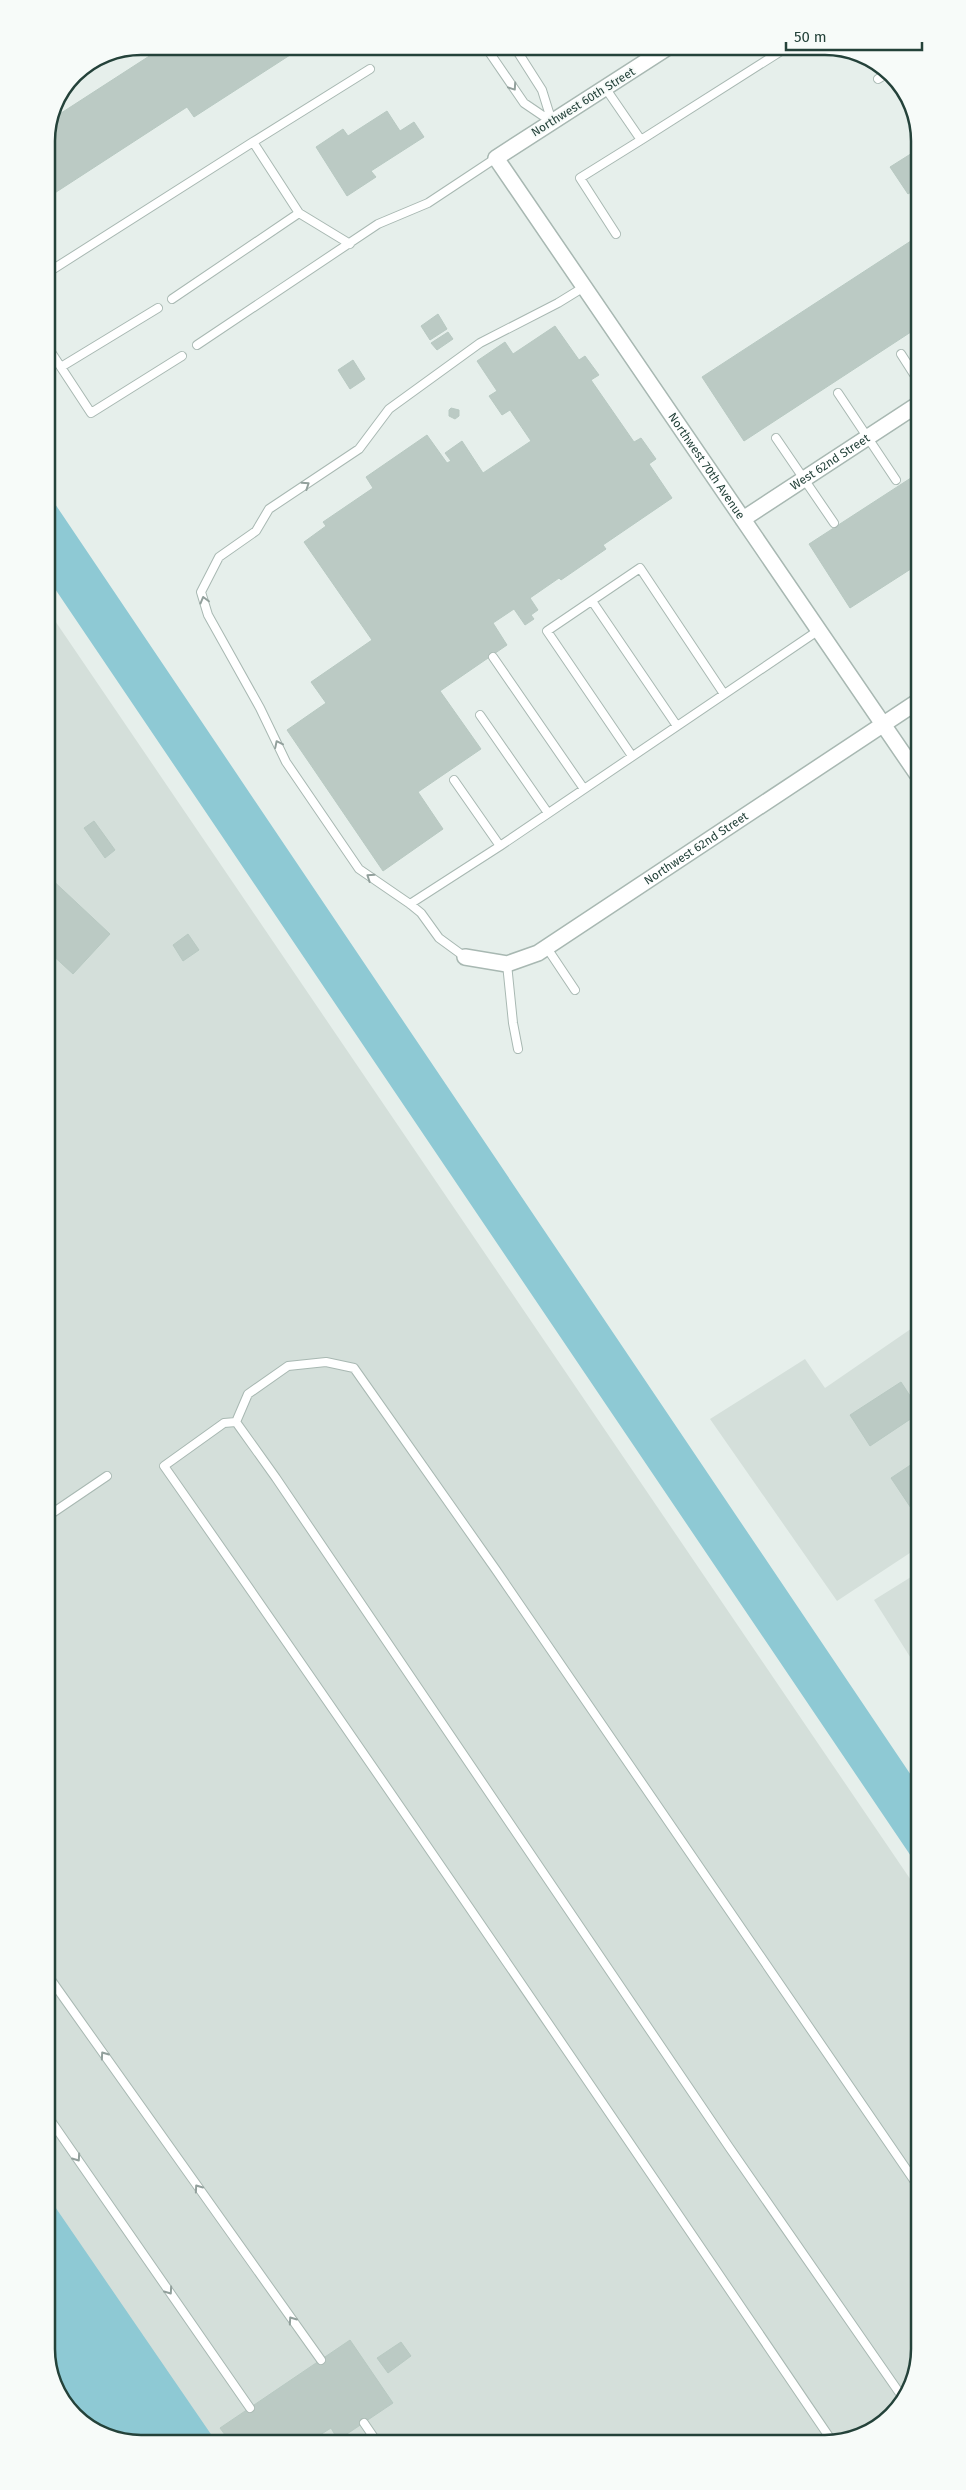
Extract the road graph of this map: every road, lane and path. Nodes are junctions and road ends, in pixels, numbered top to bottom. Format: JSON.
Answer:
{"nodes":[{"id":1,"x":491,"y":55,"type":"edge"},
{"id":2,"x":520,"y":55,"type":"edge"},
{"id":3,"x":657,"y":55,"type":"edge"},
{"id":4,"x":775,"y":55,"type":"edge"},
{"id":5,"x":370,"y":70,"type":"dead end"},
{"id":6,"x":882,"y":77,"type":"edge"},
{"id":7,"x":878,"y":79,"type":"dead end"},
{"id":8,"x":606,"y":89,"type":"junction"},
{"id":9,"x":552,"y":122,"type":"junction"},
{"id":10,"x":641,"y":140,"type":"junction"},
{"id":11,"x":253,"y":142,"type":"junction"},
{"id":12,"x":496,"y":158,"type":"junction"},
{"id":13,"x":299,"y":213,"type":"junction"},
{"id":14,"x":616,"y":234,"type":"dead end"},
{"id":15,"x":350,"y":244,"type":"junction"},
{"id":16,"x":55,"y":268,"type":"edge"},
{"id":17,"x":584,"y":287,"type":"junction"},
{"id":18,"x":172,"y":299,"type":"dead end"},
{"id":19,"x":158,"y":308,"type":"dead end"},
{"id":20,"x":197,"y":346,"type":"dead end"},
{"id":21,"x":900,"y":354,"type":"dead end"},
{"id":22,"x":182,"y":356,"type":"dead end"},
{"id":23,"x":55,"y":358,"type":"edge"},
{"id":24,"x":61,"y":367,"type":"junction"},
{"id":25,"x":911,"y":370,"type":"edge"},
{"id":26,"x":838,"y":393,"type":"dead end"},
{"id":27,"x":911,"y":409,"type":"edge"},
{"id":28,"x":868,"y":437,"type":"junction"},
{"id":29,"x":776,"y":438,"type":"dead end"},
{"id":30,"x":804,"y":479,"type":"junction"},
{"id":31,"x":896,"y":480,"type":"dead end"},
{"id":32,"x":743,"y":519,"type":"junction"},
{"id":33,"x":834,"y":523,"type":"dead end"},
{"id":34,"x":592,"y":601,"type":"junction"},
{"id":35,"x":819,"y":630,"type":"junction"},
{"id":36,"x":493,"y":657,"type":"dead end"},
{"id":37,"x":724,"y":694,"type":"junction"},
{"id":38,"x":911,"y":706,"type":"edge"},
{"id":39,"x":480,"y":715,"type":"dead end"},
{"id":40,"x":883,"y":724,"type":"junction"},
{"id":41,"x":677,"y":726,"type":"junction"},
{"id":42,"x":632,"y":756,"type":"junction"},
{"id":43,"x":911,"y":765,"type":"edge"},
{"id":44,"x":454,"y":780,"type":"dead end"},
{"id":45,"x":584,"y":789,"type":"junction"},
{"id":46,"x":548,"y":814,"type":"junction"},
{"id":47,"x":500,"y":846,"type":"junction"},
{"id":48,"x":410,"y":904,"type":"junction"},
{"id":49,"x":547,"y":948,"type":"junction"},
{"id":50,"x":465,"y":957,"type":"joint"},
{"id":51,"x":507,"y":964,"type":"junction"},
{"id":52,"x":576,"y":990,"type":"dead end"},
{"id":53,"x":518,"y":1048,"type":"dead end"},
{"id":54,"x":236,"y":1422,"type":"junction"},
{"id":55,"x":107,"y":1476,"type":"dead end"},
{"id":56,"x":55,"y":1511,"type":"edge"},
{"id":57,"x":55,"y":1985,"type":"edge"},
{"id":58,"x":55,"y":2127,"type":"edge"},
{"id":59,"x":911,"y":2175,"type":"edge"},
{"id":60,"x":320,"y":2360,"type":"dead end"},
{"id":61,"x":899,"y":2392,"type":"edge"},
{"id":62,"x":250,"y":2408,"type":"dead end"},
{"id":63,"x":364,"y":2423,"type":"dead end"},
{"id":64,"x":372,"y":2435,"type":"edge"},
{"id":65,"x":828,"y":2435,"type":"edge"}],
"edges":[{"from":1,"to":9,"type":"lane","one_way":true},
{"from":2,"to":9,"type":"lane"},
{"from":3,"to":8,"type":"street","name":"Northwest 60th Street"},
{"from":4,"to":10,"type":"lane"},
{"from":5,"to":11,"type":"lane"},
{"from":6,"to":7,"type":"lane"},
{"from":8,"to":9,"type":"street","name":"Northwest 60th Street"},
{"from":8,"to":10,"type":"lane"},
{"from":9,"to":12,"type":"street","name":"Northwest 60th Street"},
{"from":10,"to":14,"type":"lane"},
{"from":11,"to":13,"type":"lane"},
{"from":11,"to":16,"type":"lane"},
{"from":12,"to":15,"type":"lane"},
{"from":12,"to":17,"type":"street","name":"Northwest 70th Avenue"},
{"from":13,"to":15,"type":"lane"},
{"from":13,"to":18,"type":"lane"},
{"from":15,"to":20,"type":"lane"},
{"from":17,"to":32,"type":"street","name":"Northwest 70th Avenue"},
{"from":48,"to":17,"type":"lane","one_way":true},
{"from":19,"to":24,"type":"lane"},
{"from":21,"to":25,"type":"lane"},
{"from":22,"to":24,"type":"lane"},
{"from":23,"to":24,"type":"lane"},
{"from":26,"to":28,"type":"lane"},
{"from":27,"to":28,"type":"street","name":"West 62nd Street"},
{"from":28,"to":30,"type":"street","name":"West 62nd Street"},
{"from":28,"to":31,"type":"lane"},
{"from":29,"to":30,"type":"lane"},
{"from":30,"to":32,"type":"street","name":"West 62nd Street"},
{"from":30,"to":33,"type":"lane"},
{"from":32,"to":35,"type":"street","name":"Northwest 70th Avenue"},
{"from":34,"to":37,"type":"lane"},
{"from":34,"to":41,"type":"lane"},
{"from":34,"to":42,"type":"lane"},
{"from":35,"to":37,"type":"lane"},
{"from":35,"to":40,"type":"street","name":"Northwest 70th Avenue"},
{"from":36,"to":45,"type":"lane"},
{"from":37,"to":41,"type":"lane"},
{"from":38,"to":40,"type":"street","name":"Northwest 62nd Street"},
{"from":39,"to":46,"type":"lane"},
{"from":40,"to":43,"type":"street","name":"Northwest 70th Avenue"},
{"from":40,"to":49,"type":"street","name":"Northwest 62nd Street"},
{"from":41,"to":42,"type":"lane"},
{"from":42,"to":45,"type":"lane"},
{"from":44,"to":47,"type":"lane"},
{"from":45,"to":46,"type":"lane"},
{"from":46,"to":47,"type":"lane"},
{"from":47,"to":48,"type":"lane"},
{"from":48,"to":50,"type":"lane"},
{"from":49,"to":51,"type":"street","name":"Northwest 62nd Street"},
{"from":49,"to":52,"type":"lane"},
{"from":50,"to":51,"type":"street","name":"Northwest 62nd Street"},
{"from":51,"to":53,"type":"lane"},
{"from":54,"to":59,"type":"lane"},
{"from":54,"to":61,"type":"lane"},
{"from":54,"to":65,"type":"lane"},
{"from":55,"to":56,"type":"lane"},
{"from":60,"to":57,"type":"lane","one_way":true},
{"from":58,"to":62,"type":"lane","one_way":true},
{"from":63,"to":64,"type":"lane"}]}
